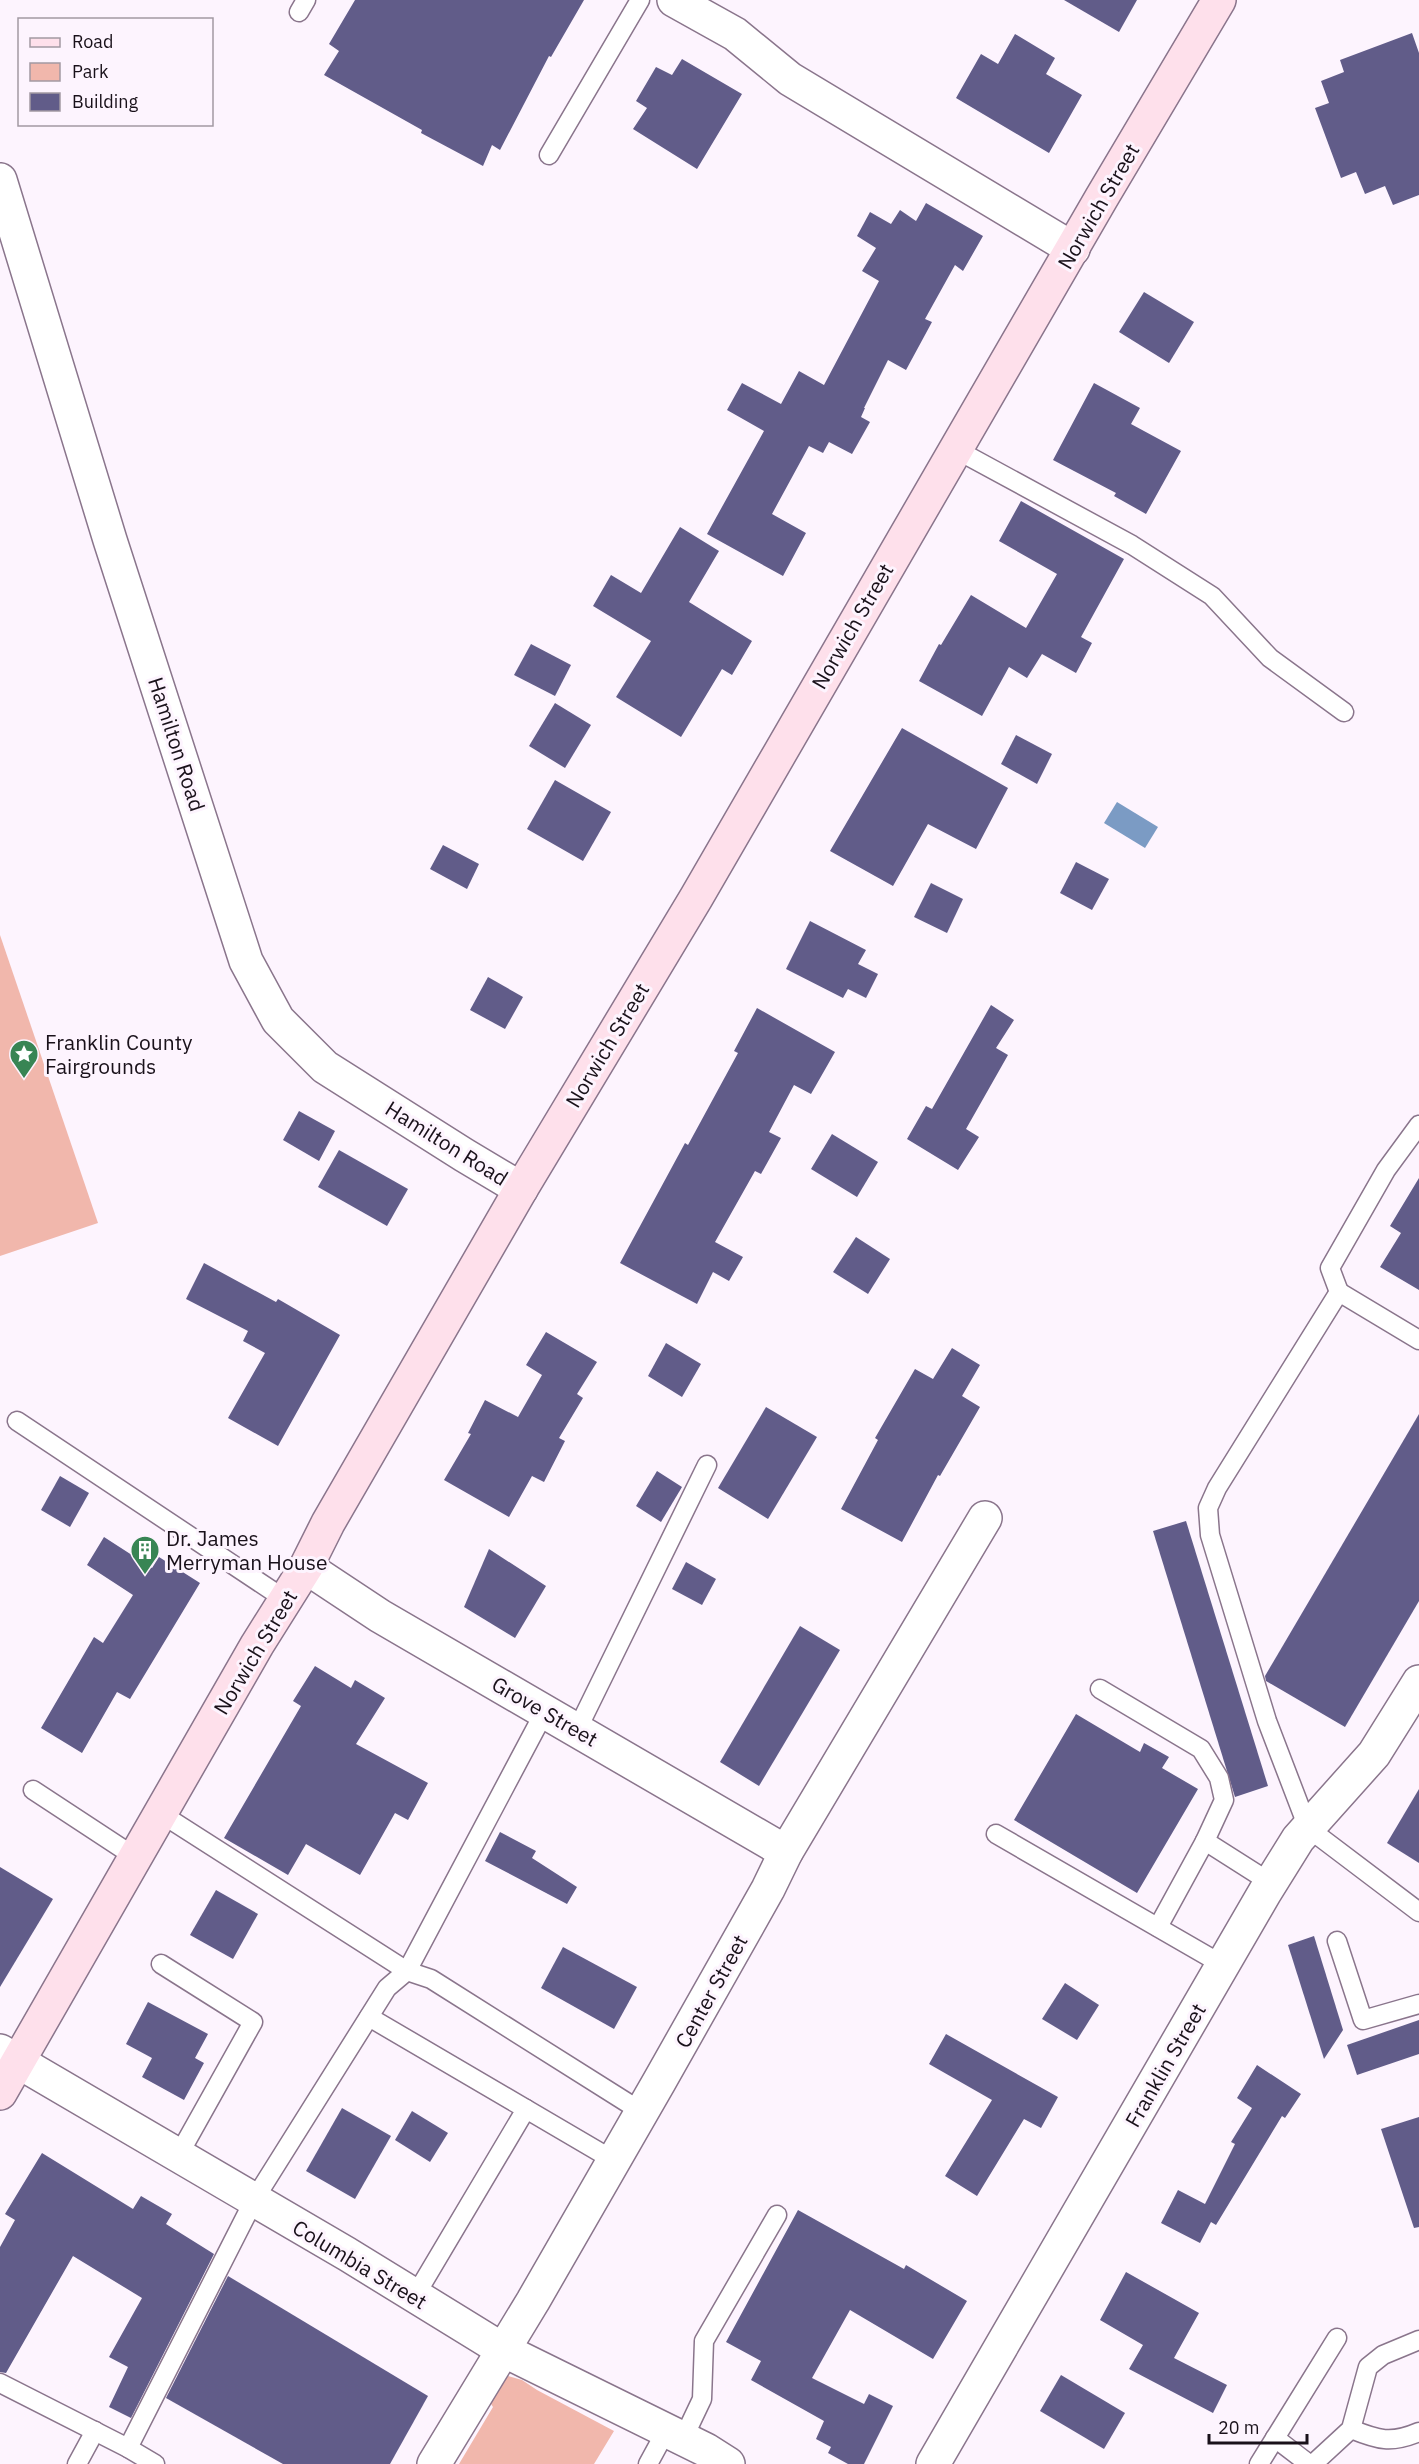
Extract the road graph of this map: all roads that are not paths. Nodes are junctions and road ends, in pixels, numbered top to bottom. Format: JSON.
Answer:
{"nodes":[{"id":1,"x":640,"y":0,"type":"edge"},
{"id":2,"x":674,"y":0,"type":"edge"},
{"id":3,"x":1219,"y":0,"type":"edge"},
{"id":4,"x":549,"y":155,"type":"dead end"},
{"id":5,"x":0,"y":180,"type":"edge"},
{"id":6,"x":1072,"y":249,"type":"junction"},
{"id":7,"x":957,"y":450,"type":"junction"},
{"id":8,"x":1344,"y":712,"type":"dead end"},
{"id":9,"x":1419,"y":1125,"type":"edge"},
{"id":10,"x":521,"y":1189,"type":"junction"},
{"id":11,"x":1339,"y":1292,"type":"junction"},
{"id":12,"x":1419,"y":1340,"type":"edge"},
{"id":13,"x":17,"y":1421,"type":"dead end"},
{"id":14,"x":707,"y":1465,"type":"dead end"},
{"id":15,"x":985,"y":1518,"type":"dead end"},
{"id":16,"x":306,"y":1567,"type":"junction"},
{"id":17,"x":286,"y":1600,"type":"junction"},
{"id":18,"x":1419,"y":1682,"type":"edge"},
{"id":19,"x":1100,"y":1689,"type":"dead end"},
{"id":20,"x":545,"y":1711,"type":"junction"},
{"id":21,"x":577,"y":1730,"type":"junction"},
{"id":22,"x":33,"y":1790,"type":"dead end"},
{"id":23,"x":160,"y":1814,"type":"junction"},
{"id":24,"x":1308,"y":1828,"type":"junction"},
{"id":25,"x":996,"y":1834,"type":"dead end"},
{"id":26,"x":1205,"y":1841,"type":"junction"},
{"id":27,"x":786,"y":1852,"type":"junction"},
{"id":28,"x":135,"y":1857,"type":"junction"},
{"id":29,"x":1271,"y":1883,"type":"junction"},
{"id":30,"x":1419,"y":1912,"type":"edge"},
{"id":31,"x":1158,"y":1927,"type":"junction"},
{"id":32,"x":1337,"y":1941,"type":"dead end"},
{"id":33,"x":160,"y":1964,"type":"dead end"},
{"id":34,"x":1223,"y":1965,"type":"junction"},
{"id":35,"x":407,"y":1971,"type":"junction"},
{"id":36,"x":1419,"y":2004,"type":"edge"},
{"id":37,"x":369,"y":2017,"type":"junction"},
{"id":38,"x":9,"y":2056,"type":"edge"},
{"id":39,"x":0,"y":2093,"type":"edge"},
{"id":40,"x":526,"y":2109,"type":"junction"},
{"id":41,"x":642,"y":2112,"type":"junction"},
{"id":42,"x":178,"y":2156,"type":"junction"},
{"id":43,"x":612,"y":2160,"type":"junction"},
{"id":44,"x":254,"y":2200,"type":"junction"},
{"id":45,"x":777,"y":2215,"type":"dead end"},
{"id":46,"x":415,"y":2296,"type":"junction"},
{"id":47,"x":1337,"y":2338,"type":"dead end"},
{"id":48,"x":1419,"y":2340,"type":"edge"},
{"id":49,"x":503,"y":2350,"type":"junction"},
{"id":50,"x":0,"y":2383,"type":"edge"},
{"id":51,"x":1351,"y":2428,"type":"junction"},
{"id":52,"x":95,"y":2431,"type":"junction"},
{"id":53,"x":1419,"y":2432,"type":"edge"},
{"id":54,"x":675,"y":2435,"type":"junction"},
{"id":55,"x":1275,"y":2438,"type":"junction"},
{"id":56,"x":128,"y":2448,"type":"junction"},
{"id":57,"x":77,"y":2464,"type":"edge"},
{"id":58,"x":155,"y":2464,"type":"edge"},
{"id":59,"x":434,"y":2464,"type":"edge"},
{"id":60,"x":648,"y":2464,"type":"edge"},
{"id":61,"x":728,"y":2464,"type":"edge"},
{"id":62,"x":933,"y":2464,"type":"edge"},
{"id":63,"x":1259,"y":2464,"type":"edge"},
{"id":64,"x":1311,"y":2464,"type":"edge"}],
"edges":[{"from":1,"to":4,"type":"lane"},
{"from":2,"to":6,"type":"street"},
{"from":3,"to":6,"type":"main road","name":"Norwich Street"},
{"from":5,"to":10,"type":"street","name":"Hamilton Road"},
{"from":6,"to":7,"type":"main road","name":"Norwich Street"},
{"from":7,"to":8,"type":"lane"},
{"from":7,"to":10,"type":"main road","name":"Norwich Street"},
{"from":9,"to":11,"type":"lane"},
{"from":10,"to":16,"type":"main road","name":"Norwich Street"},
{"from":11,"to":12,"type":"lane"},
{"from":11,"to":24,"type":"lane"},
{"from":13,"to":17,"type":"lane"},
{"from":14,"to":21,"type":"lane"},
{"from":15,"to":27,"type":"street","name":"Center Street"},
{"from":16,"to":17,"type":"main road","name":"Norwich Street"},
{"from":16,"to":20,"type":"street","name":"Grove Street"},
{"from":17,"to":23,"type":"main road","name":"Norwich Street"},
{"from":18,"to":24,"type":"street","name":"Franklin Street"},
{"from":19,"to":26,"type":"lane"},
{"from":20,"to":21,"type":"street","name":"Grove Street"},
{"from":20,"to":35,"type":"lane"},
{"from":21,"to":27,"type":"street","name":"Grove Street"},
{"from":22,"to":28,"type":"lane"},
{"from":23,"to":28,"type":"main road","name":"Norwich Street"},
{"from":23,"to":35,"type":"lane"},
{"from":24,"to":29,"type":"street","name":"Franklin Street"},
{"from":24,"to":30,"type":"lane"},
{"from":25,"to":31,"type":"lane"},
{"from":26,"to":29,"type":"lane"},
{"from":26,"to":31,"type":"lane"},
{"from":27,"to":41,"type":"street","name":"Center Street"},
{"from":28,"to":38,"type":"main road","name":"Norwich Street"},
{"from":29,"to":34,"type":"street","name":"Franklin Street"},
{"from":31,"to":34,"type":"lane"},
{"from":32,"to":36,"type":"lane"},
{"from":33,"to":42,"type":"lane"},
{"from":34,"to":62,"type":"street","name":"Franklin Street"},
{"from":35,"to":37,"type":"lane"},
{"from":35,"to":41,"type":"lane"},
{"from":37,"to":40,"type":"lane"},
{"from":37,"to":44,"type":"lane"},
{"from":38,"to":39,"type":"main road","name":"Norwich Street"},
{"from":38,"to":42,"type":"street","name":"Columbia Street"},
{"from":40,"to":43,"type":"lane"},
{"from":40,"to":46,"type":"lane"},
{"from":41,"to":43,"type":"street","name":"Center Street"},
{"from":42,"to":44,"type":"street","name":"Columbia Street"},
{"from":43,"to":49,"type":"street","name":"Center Street"},
{"from":44,"to":46,"type":"street","name":"Columbia Street"},
{"from":44,"to":56,"type":"lane"},
{"from":45,"to":54,"type":"lane"},
{"from":46,"to":49,"type":"street","name":"Columbia Street"},
{"from":47,"to":55,"type":"lane"},
{"from":48,"to":51,"type":"lane"},
{"from":49,"to":54,"type":"street","name":"Columbia Street"},
{"from":49,"to":59,"type":"street","name":"Center Street"},
{"from":50,"to":52,"type":"lane"},
{"from":51,"to":53,"type":"lane"},
{"from":51,"to":64,"type":"lane"},
{"from":52,"to":56,"type":"lane"},
{"from":52,"to":57,"type":"lane"},
{"from":54,"to":60,"type":"lane"},
{"from":54,"to":61,"type":"street","name":"Columbia Street"},
{"from":55,"to":63,"type":"lane"},
{"from":55,"to":64,"type":"lane"},
{"from":56,"to":58,"type":"lane"}]}
